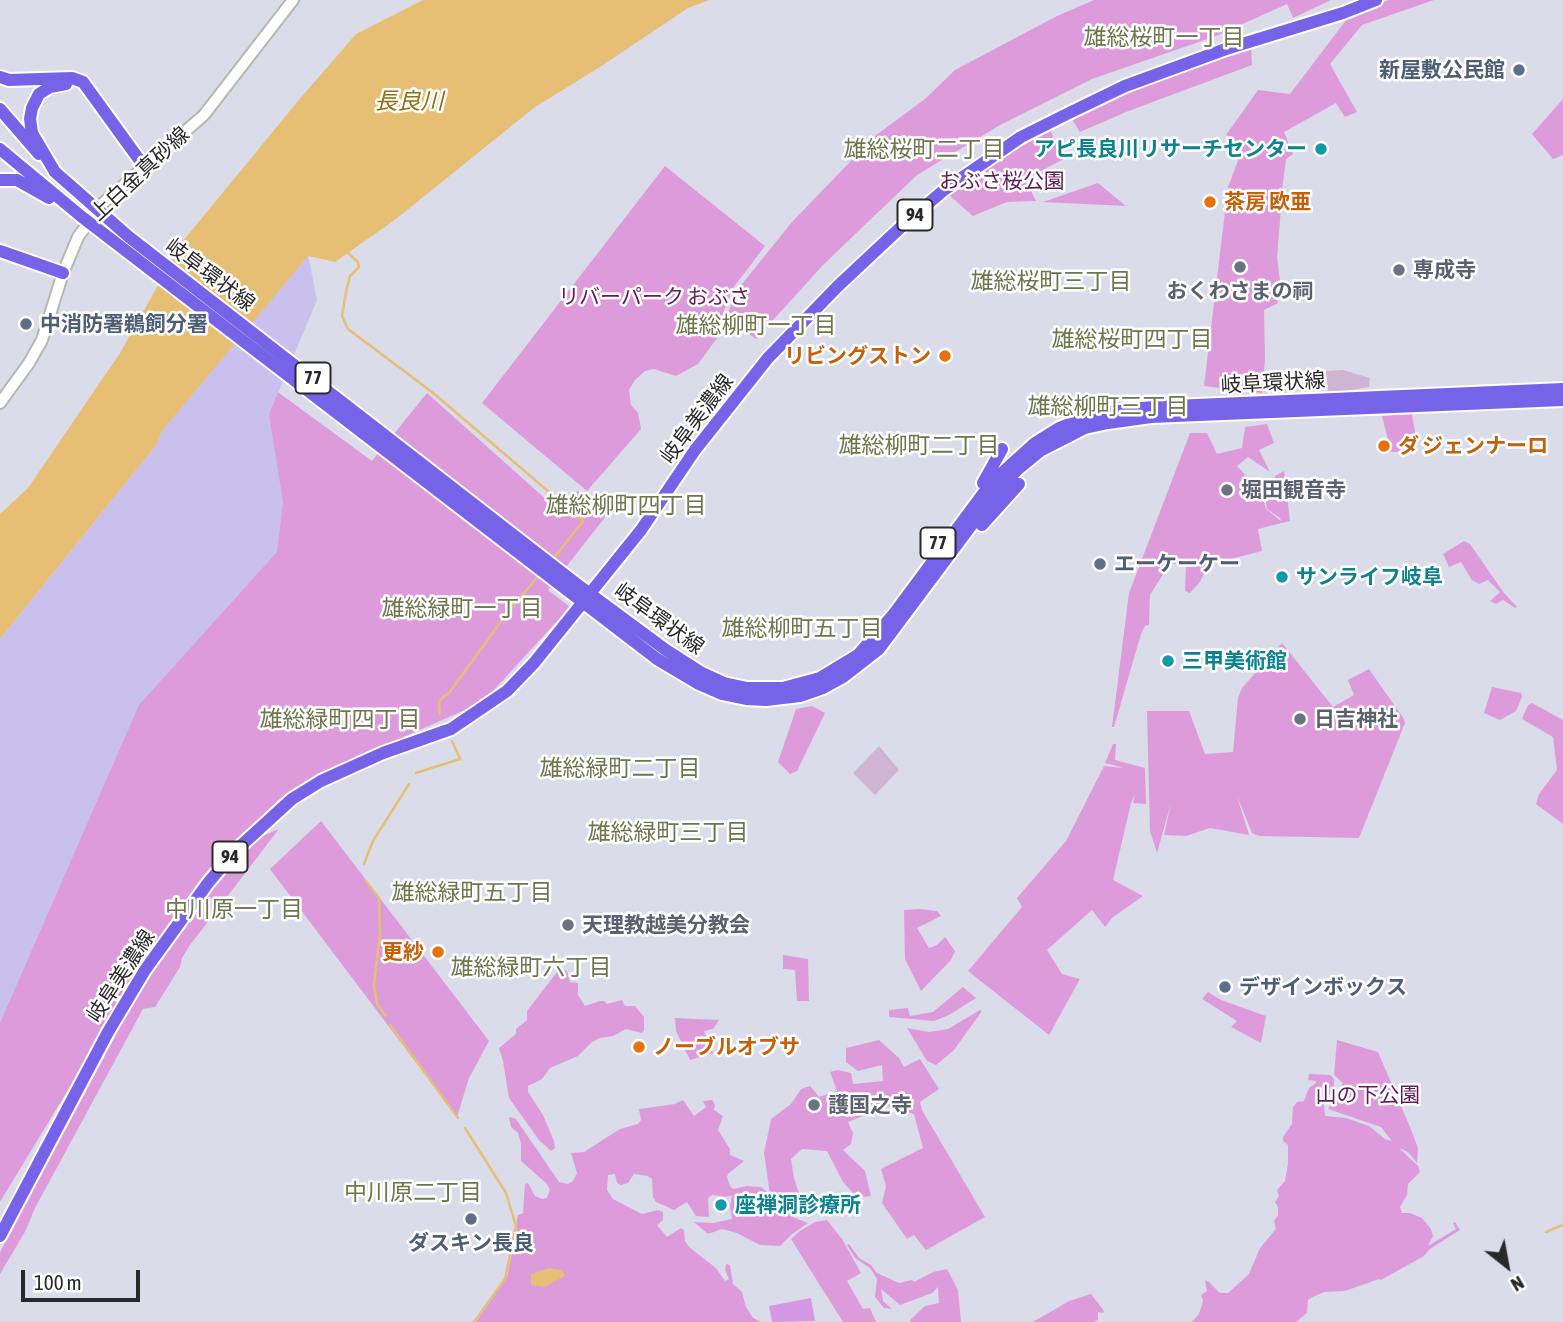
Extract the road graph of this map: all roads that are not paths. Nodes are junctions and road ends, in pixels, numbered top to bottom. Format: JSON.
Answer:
{"nodes":[{"id":1,"x":293,"y":0,"type":"edge"},
{"id":2,"x":1376,"y":0,"type":"edge"},
{"id":3,"x":0,"y":77,"type":"edge"},
{"id":4,"x":47,"y":83,"type":"junction"},
{"id":5,"x":0,"y":109,"type":"edge"},
{"id":6,"x":0,"y":149,"type":"edge"},
{"id":7,"x":143,"y":165,"type":"junction"},
{"id":8,"x":55,"y":172,"type":"junction"},
{"id":9,"x":0,"y":180,"type":"edge"},
{"id":10,"x":82,"y":218,"type":"junction"},
{"id":11,"x":0,"y":251,"type":"edge"},
{"id":12,"x":63,"y":273,"type":"junction"},
{"id":13,"x":1563,"y":389,"type":"edge"},
{"id":14,"x":1563,"y":400,"type":"edge"},
{"id":15,"x":0,"y":403,"type":"edge"},
{"id":16,"x":1002,"y":449,"type":"dead end"},
{"id":17,"x":1019,"y":484,"type":"dead end"},
{"id":18,"x":570,"y":586,"type":"junction"},
{"id":19,"x":587,"y":598,"type":"junction"},
{"id":20,"x":877,"y":643,"type":"junction"},
{"id":21,"x":0,"y":1236,"type":"edge"}],
"edges":[{"from":1,"to":7,"type":"main road","name":"上白金真砂線"},
{"from":2,"to":19,"type":"main road","name":"岐阜美濃線","number":"94"},
{"from":3,"to":4,"type":"main road"},
{"from":4,"to":7,"type":"main road"},
{"from":4,"to":8,"type":"main road","number":"77"},
{"from":5,"to":8,"type":"main road","name":"岐阜環状線","number":"77"},
{"from":6,"to":10,"type":"main road","name":"岐阜環状線","number":"77"},
{"from":7,"to":12,"type":"main road","name":"上白金真砂線"},
{"from":8,"to":18,"type":"main road","name":"岐阜環状線","number":"77","bridge":true},
{"from":9,"to":10,"type":"main road","number":"77"},
{"from":10,"to":18,"type":"main road","name":"岐阜環状線","number":"77","bridge":true},
{"from":11,"to":12,"type":"main road"},
{"from":12,"to":15,"type":"main road","name":"上白金真砂線"},
{"from":13,"to":20,"type":"main road","name":"岐阜環状線","number":"77"},
{"from":14,"to":20,"type":"main road","name":"岐阜環状線","number":"77"},
{"from":16,"to":20,"type":"main road","number":"77"},
{"from":17,"to":20,"type":"main road","number":"77"},
{"from":18,"to":19,"type":"main road","name":"岐阜環状線","number":"77"},
{"from":19,"to":20,"type":"main road","name":"岐阜環状線","number":"77"},
{"from":19,"to":21,"type":"main road","name":"岐阜美濃線","number":"94"}]}
